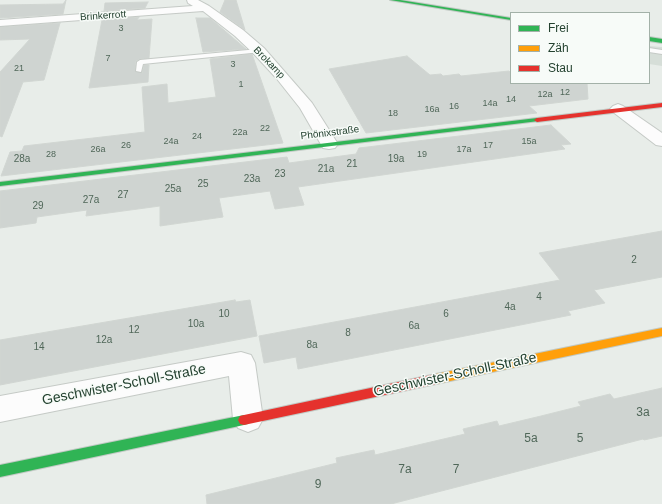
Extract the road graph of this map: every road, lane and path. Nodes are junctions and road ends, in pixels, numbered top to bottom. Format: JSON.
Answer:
{"nodes":[{"id":1,"x":191,"y":0,"type":"edge"},
{"id":2,"x":392,"y":0,"type":"edge"},
{"id":3,"x":429,"y":0,"type":"edge"},
{"id":4,"x":205,"y":8,"type":"junction"},
{"id":5,"x":510,"y":12,"type":"edge"},
{"id":6,"x":510,"y":20,"type":"edge"},
{"id":7,"x":0,"y":23,"type":"edge"},
{"id":8,"x":650,"y":31,"type":"edge"},
{"id":9,"x":662,"y":33,"type":"edge"},
{"id":10,"x":650,"y":39,"type":"edge"},
{"id":11,"x":662,"y":40,"type":"edge"},
{"id":12,"x":650,"y":50,"type":"edge"},
{"id":13,"x":259,"y":51,"type":"junction"},
{"id":14,"x":662,"y":52,"type":"edge"},
{"id":15,"x":139,"y":71,"type":"dead end"},
{"id":16,"x":662,"y":105,"type":"edge"},
{"id":17,"x":618,"y":109,"type":"junction"},
{"id":18,"x":662,"y":140,"type":"edge"},
{"id":19,"x":328,"y":144,"type":"junction"},
{"id":20,"x":0,"y":184,"type":"edge"},
{"id":21,"x":662,"y":332,"type":"edge"},
{"id":22,"x":0,"y":409,"type":"edge"},
{"id":23,"x":248,"y":419,"type":"junction"},
{"id":24,"x":0,"y":471,"type":"edge"}],
"edges":[{"from":1,"to":4,"type":"street","name":"Brokamp"},
{"from":2,"to":6,"type":"street"},
{"from":3,"to":5,"type":"street"},
{"from":4,"to":7,"type":"street","name":"Brinkerrott"},
{"from":4,"to":13,"type":"street","name":"Brokamp"},
{"from":8,"to":9,"type":"street"},
{"from":10,"to":11,"type":"street"},
{"from":12,"to":14,"type":"lane"},
{"from":13,"to":15,"type":"lane"},
{"from":13,"to":19,"type":"street","name":"Brokamp"},
{"from":16,"to":17,"type":"street","name":"Phönixstraße"},
{"from":17,"to":18,"type":"street"},
{"from":17,"to":19,"type":"street","name":"Phönixstraße"},
{"from":19,"to":20,"type":"street","name":"Phönixstraße"},
{"from":21,"to":23,"type":"street","name":"Geschwister-Scholl-Straße"},
{"from":22,"to":23,"type":"street","name":"Geschwister-Scholl-Straße"},
{"from":23,"to":24,"type":"street","name":"Geschwister-Scholl-Straße"}]}
